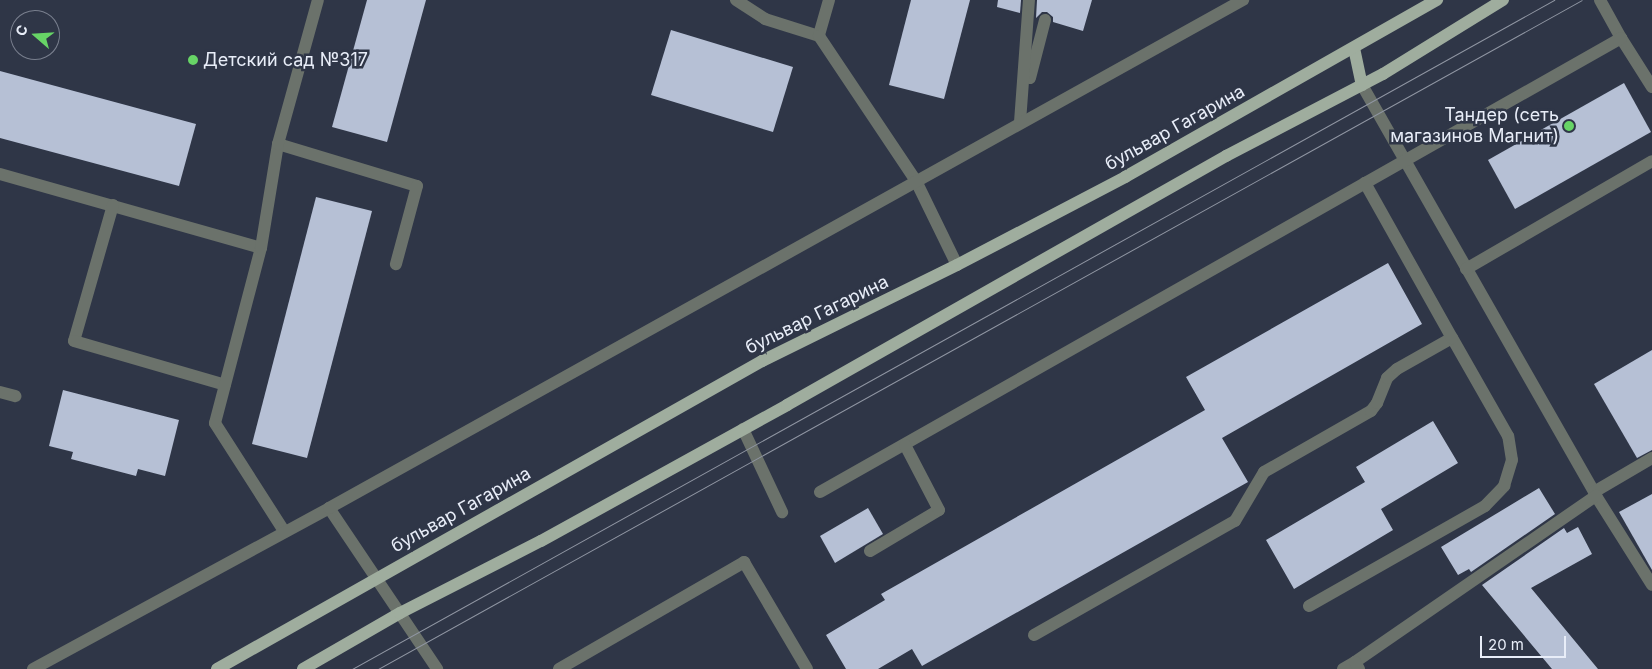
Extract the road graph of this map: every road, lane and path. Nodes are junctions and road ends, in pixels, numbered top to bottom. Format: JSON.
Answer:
{"nodes":[{"id":1,"x":318,"y":0,"type":"edge"},
{"id":2,"x":736,"y":0,"type":"edge"},
{"id":3,"x":829,"y":0,"type":"edge"},
{"id":4,"x":1029,"y":0,"type":"edge"},
{"id":5,"x":1243,"y":0,"type":"edge"},
{"id":6,"x":1437,"y":0,"type":"edge"},
{"id":7,"x":1503,"y":0,"type":"edge"},
{"id":8,"x":1600,"y":0,"type":"edge"},
{"id":9,"x":1045,"y":20,"type":"dead end"},
{"id":10,"x":819,"y":36,"type":"junction"},
{"id":11,"x":1621,"y":38,"type":"junction"},
{"id":12,"x":1354,"y":48,"type":"junction"},
{"id":13,"x":1362,"y":85,"type":"junction"},
{"id":14,"x":1652,"y":87,"type":"edge"},
{"id":15,"x":1021,"y":116,"type":"junction"},
{"id":16,"x":278,"y":144,"type":"junction"},
{"id":17,"x":1405,"y":160,"type":"junction"},
{"id":18,"x":1652,"y":161,"type":"edge"},
{"id":19,"x":0,"y":174,"type":"edge"},
{"id":20,"x":916,"y":181,"type":"junction"},
{"id":21,"x":1365,"y":183,"type":"junction"},
{"id":22,"x":113,"y":205,"type":"junction"},
{"id":23,"x":261,"y":248,"type":"junction"},
{"id":24,"x":396,"y":264,"type":"dead end"},
{"id":25,"x":957,"y":265,"type":"junction"},
{"id":26,"x":1466,"y":269,"type":"junction"},
{"id":27,"x":1452,"y":338,"type":"junction"},
{"id":28,"x":225,"y":384,"type":"junction"},
{"id":29,"x":0,"y":392,"type":"edge"},
{"id":30,"x":15,"y":396,"type":"dead end"},
{"id":31,"x":743,"y":430,"type":"junction"},
{"id":32,"x":905,"y":445,"type":"junction"},
{"id":33,"x":1652,"y":458,"type":"edge"},
{"id":34,"x":820,"y":492,"type":"dead end"},
{"id":35,"x":1595,"y":494,"type":"junction"},
{"id":36,"x":329,"y":508,"type":"junction"},
{"id":37,"x":782,"y":512,"type":"dead end"},
{"id":38,"x":284,"y":531,"type":"junction"},
{"id":39,"x":870,"y":551,"type":"dead end"},
{"id":40,"x":376,"y":578,"type":"junction"},
{"id":41,"x":1652,"y":584,"type":"edge"},
{"id":42,"x":1309,"y":606,"type":"dead end"},
{"id":43,"x":400,"y":613,"type":"junction"},
{"id":44,"x":1034,"y":635,"type":"dead end"},
{"id":45,"x":1357,"y":665,"type":"edge"},
{"id":46,"x":33,"y":669,"type":"edge"},
{"id":47,"x":217,"y":669,"type":"edge"},
{"id":48,"x":303,"y":669,"type":"edge"},
{"id":49,"x":437,"y":669,"type":"edge"},
{"id":50,"x":559,"y":669,"type":"edge"},
{"id":51,"x":807,"y":669,"type":"edge"},
{"id":52,"x":1343,"y":669,"type":"edge"}],
"edges":[{"from":1,"to":16,"type":"street"},
{"from":2,"to":10,"type":"street"},
{"from":3,"to":10,"type":"street"},
{"from":4,"to":15,"type":"street"},
{"from":5,"to":15,"type":"street"},
{"from":6,"to":12,"type":"main road","name":"бульвар Гагарина"},
{"from":7,"to":13,"type":"main road"},
{"from":8,"to":11,"type":"street"},
{"from":9,"to":15,"type":"street"},
{"from":10,"to":20,"type":"street"},
{"from":11,"to":14,"type":"street"},
{"from":11,"to":17,"type":"street"},
{"from":12,"to":13,"type":"main road"},
{"from":12,"to":25,"type":"main road","name":"бульвар Гагарина"},
{"from":13,"to":17,"type":"street"},
{"from":13,"to":31,"type":"main road"},
{"from":15,"to":20,"type":"street"},
{"from":16,"to":23,"type":"street"},
{"from":16,"to":24,"type":"street"},
{"from":17,"to":21,"type":"street"},
{"from":17,"to":26,"type":"street"},
{"from":18,"to":26,"type":"street"},
{"from":19,"to":22,"type":"street"},
{"from":20,"to":25,"type":"street"},
{"from":20,"to":36,"type":"street"},
{"from":21,"to":27,"type":"street"},
{"from":21,"to":32,"type":"street"},
{"from":22,"to":23,"type":"street"},
{"from":22,"to":28,"type":"street"},
{"from":23,"to":28,"type":"street"},
{"from":25,"to":40,"type":"main road","name":"бульвар Гагарина"},
{"from":26,"to":35,"type":"street"},
{"from":27,"to":42,"type":"street"},
{"from":27,"to":44,"type":"street"},
{"from":28,"to":38,"type":"street"},
{"from":29,"to":30,"type":"street"},
{"from":31,"to":37,"type":"street"},
{"from":31,"to":43,"type":"main road"},
{"from":32,"to":34,"type":"street"},
{"from":32,"to":39,"type":"street"},
{"from":33,"to":35,"type":"street"},
{"from":35,"to":41,"type":"street"},
{"from":35,"to":45,"type":"street"},
{"from":36,"to":38,"type":"street"},
{"from":36,"to":40,"type":"street"},
{"from":38,"to":46,"type":"street"},
{"from":40,"to":43,"type":"street"},
{"from":40,"to":47,"type":"main road","name":"бульвар Гагарина"},
{"from":43,"to":48,"type":"main road"},
{"from":43,"to":49,"type":"street"},
{"from":45,"to":52,"type":"street"},
{"from":50,"to":51,"type":"street"}]}
